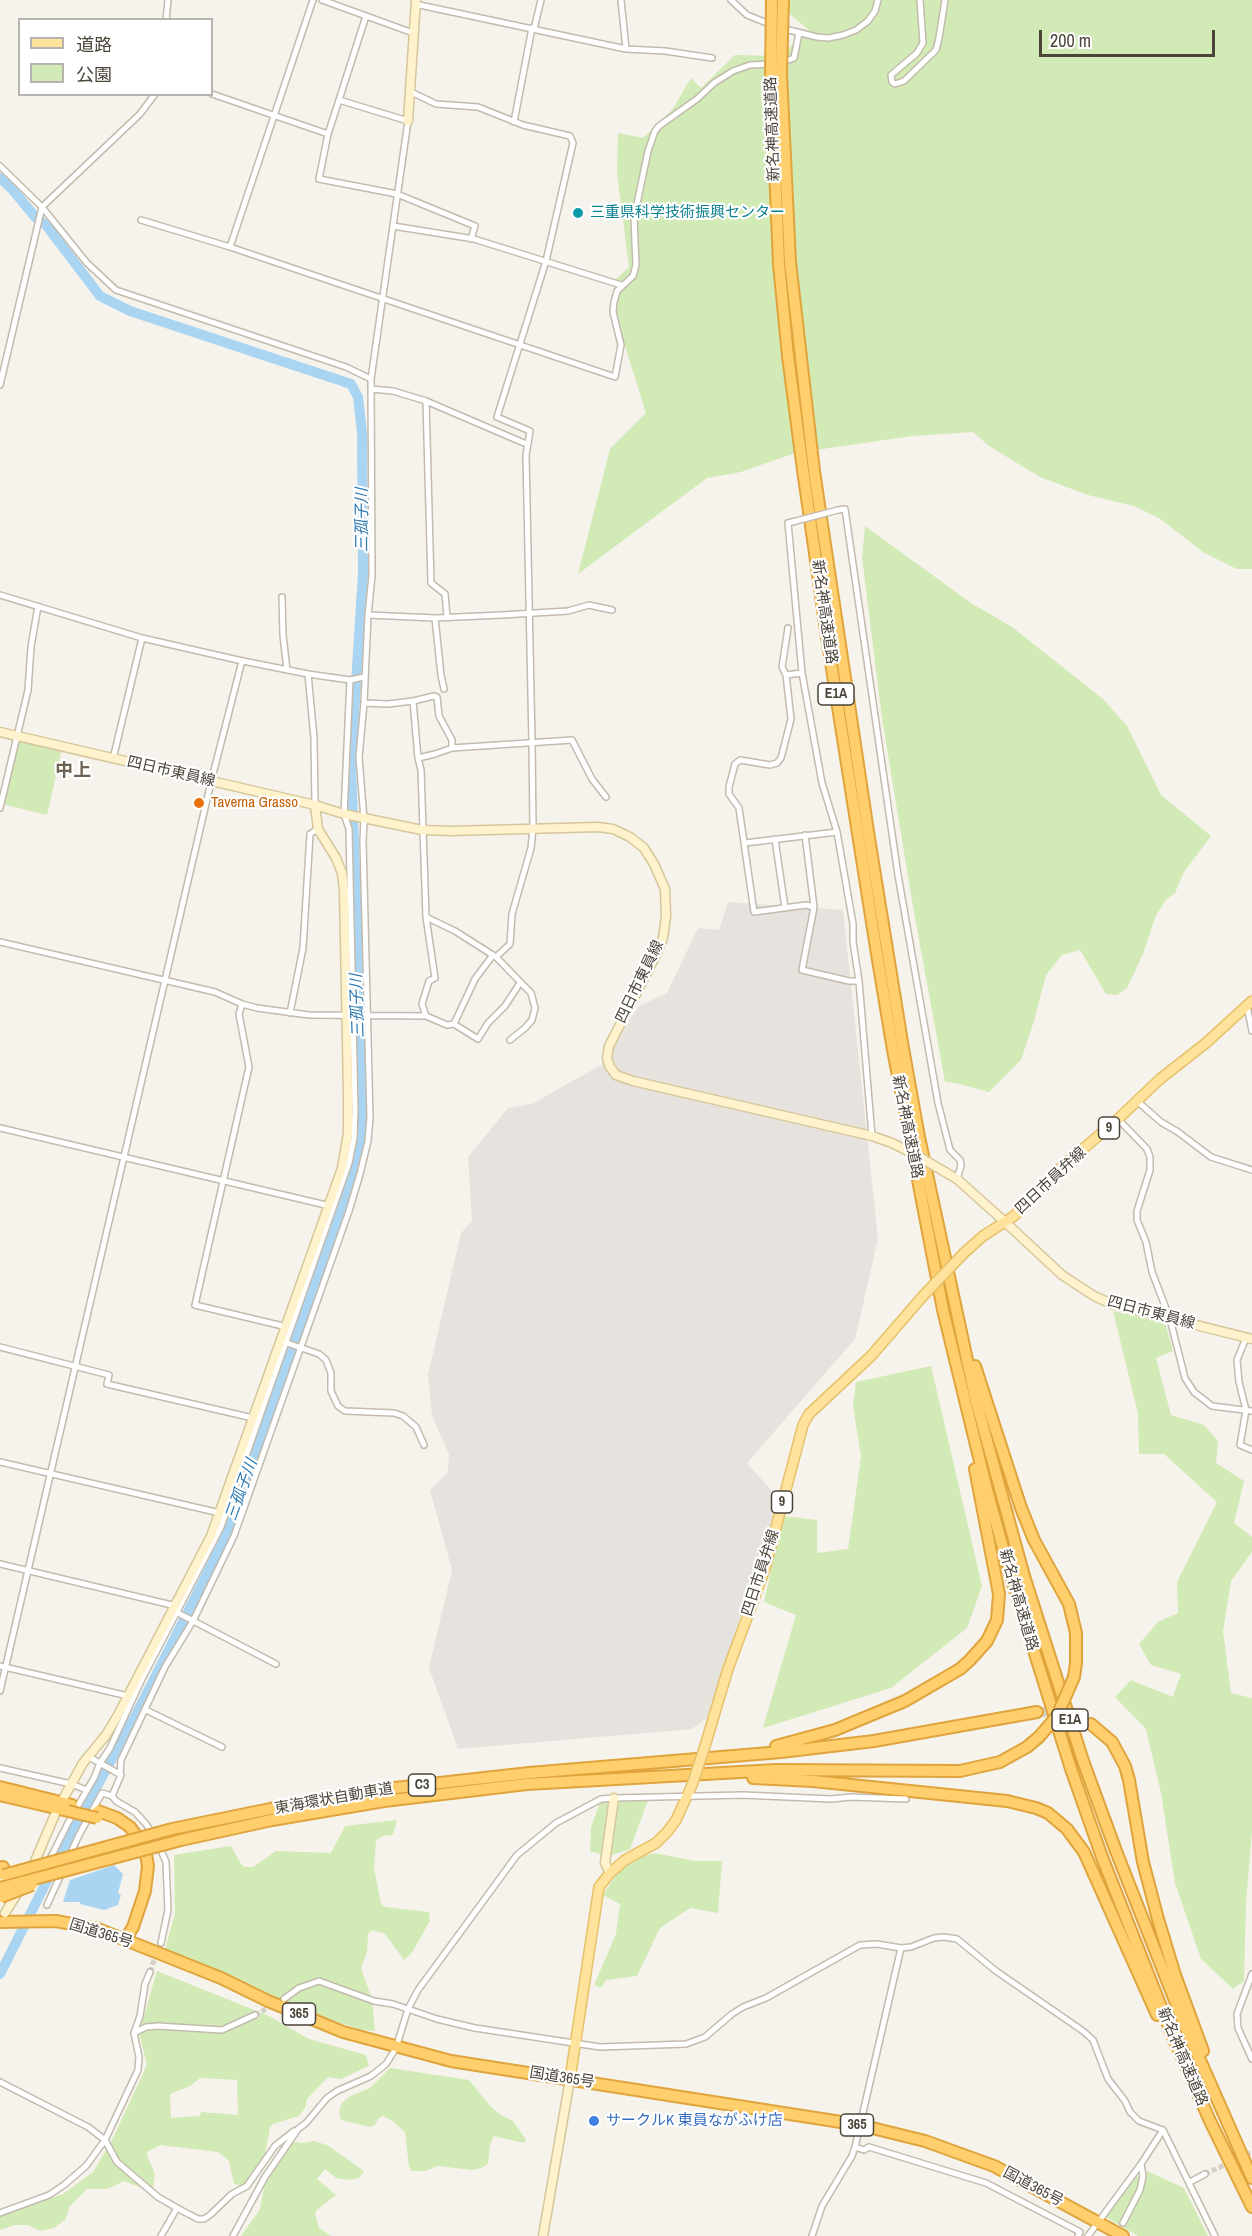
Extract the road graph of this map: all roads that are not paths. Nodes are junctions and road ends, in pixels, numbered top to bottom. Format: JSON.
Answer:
{"nodes":[{"id":1,"x":168,"y":0,"type":"edge"},
{"id":2,"x":313,"y":0,"type":"edge"},
{"id":3,"x":322,"y":0,"type":"edge"},
{"id":4,"x":541,"y":0,"type":"edge"},
{"id":5,"x":621,"y":0,"type":"edge"},
{"id":6,"x":731,"y":0,"type":"edge"},
{"id":7,"x":772,"y":0,"type":"edge"},
{"id":8,"x":783,"y":0,"type":"edge"},
{"id":9,"x":878,"y":0,"type":"edge"},
{"id":10,"x":920,"y":0,"type":"edge"},
{"id":11,"x":945,"y":0,"type":"edge"},
{"id":12,"x":416,"y":2,"type":"edge"},
{"id":13,"x":366,"y":16,"type":"junction"},
{"id":14,"x":166,"y":18,"type":"edge"},
{"id":15,"x":533,"y":28,"type":"junction"},
{"id":16,"x":413,"y":33,"type":"junction"},
{"id":17,"x":799,"y":33,"type":"junction"},
{"id":18,"x":626,"y":50,"type":"junction"},
{"id":19,"x":712,"y":58,"type":"dead end"},
{"id":20,"x":776,"y":73,"type":"junction"},
{"id":21,"x":409,"y":91,"type":"junction"},
{"id":22,"x":213,"y":94,"type":"edge"},
{"id":23,"x":154,"y":96,"type":"edge"},
{"id":24,"x":339,"y":100,"type":"junction"},
{"id":25,"x":274,"y":114,"type":"junction"},
{"id":26,"x":408,"y":121,"type":"junction"},
{"id":27,"x":514,"y":122,"type":"junction"},
{"id":28,"x":328,"y":134,"type":"junction"},
{"id":29,"x":0,"y":166,"type":"edge"},
{"id":30,"x":397,"y":194,"type":"junction"},
{"id":31,"x":42,"y":209,"type":"junction"},
{"id":32,"x":141,"y":220,"type":"dead end"},
{"id":33,"x":393,"y":226,"type":"junction"},
{"id":34,"x":471,"y":239,"type":"junction"},
{"id":35,"x":230,"y":248,"type":"junction"},
{"id":36,"x":546,"y":261,"type":"junction"},
{"id":37,"x":621,"y":285,"type":"junction"},
{"id":38,"x":383,"y":298,"type":"junction"},
{"id":39,"x":520,"y":344,"type":"junction"},
{"id":40,"x":371,"y":379,"type":"junction"},
{"id":41,"x":0,"y":385,"type":"edge"},
{"id":42,"x":371,"y":388,"type":"junction"},
{"id":43,"x":426,"y":400,"type":"junction"},
{"id":44,"x":524,"y":443,"type":"dead end"},
{"id":45,"x":0,"y":595,"type":"edge"},
{"id":46,"x":282,"y":597,"type":"dead end"},
{"id":47,"x":38,"y":606,"type":"junction"},
{"id":48,"x":612,"y":610,"type":"dead end"},
{"id":49,"x":530,"y":613,"type":"junction"},
{"id":50,"x":368,"y":615,"type":"junction"},
{"id":51,"x":447,"y":617,"type":"junction"},
{"id":52,"x":435,"y":618,"type":"junction"},
{"id":53,"x":788,"y":628,"type":"dead end"},
{"id":54,"x":142,"y":638,"type":"junction"},
{"id":55,"x":242,"y":661,"type":"junction"},
{"id":56,"x":287,"y":670,"type":"junction"},
{"id":57,"x":802,"y":673,"type":"junction"},
{"id":58,"x":308,"y":674,"type":"junction"},
{"id":59,"x":786,"y":675,"type":"junction"},
{"id":60,"x":364,"y":677,"type":"junction"},
{"id":61,"x":350,"y":680,"type":"junction"},
{"id":62,"x":444,"y":689,"type":"dead end"},
{"id":63,"x":413,"y":701,"type":"junction"},
{"id":64,"x":364,"y":703,"type":"junction"},
{"id":65,"x":0,"y":732,"type":"edge"},
{"id":66,"x":16,"y":736,"type":"junction"},
{"id":67,"x":532,"y":742,"type":"junction"},
{"id":68,"x":452,"y":747,"type":"junction"},
{"id":69,"x":418,"y":758,"type":"junction"},
{"id":70,"x":114,"y":759,"type":"junction"},
{"id":71,"x":211,"y":782,"type":"junction"},
{"id":72,"x":606,"y":798,"type":"dead end"},
{"id":73,"x":315,"y":805,"type":"junction"},
{"id":74,"x":0,"y":808,"type":"edge"},
{"id":75,"x":345,"y":814,"type":"junction"},
{"id":76,"x":364,"y":819,"type":"junction"},
{"id":77,"x":533,"y":828,"type":"junction"},
{"id":78,"x":318,"y":829,"type":"junction"},
{"id":79,"x":422,"y":830,"type":"junction"},
{"id":80,"x":837,"y":832,"type":"junction"},
{"id":81,"x":805,"y":835,"type":"junction"},
{"id":82,"x":776,"y":839,"type":"junction"},
{"id":83,"x":745,"y":843,"type":"junction"},
{"id":84,"x":814,"y":906,"type":"junction"},
{"id":85,"x":784,"y":908,"type":"junction"},
{"id":86,"x":426,"y":917,"type":"junction"},
{"id":87,"x":0,"y":942,"type":"edge"},
{"id":88,"x":494,"y":956,"type":"junction"},
{"id":89,"x":167,"y":980,"type":"junction"},
{"id":90,"x":859,"y":981,"type":"junction"},
{"id":91,"x":520,"y":983,"type":"junction"},
{"id":92,"x":1249,"y":1003,"type":"edge"},
{"id":93,"x":242,"y":1004,"type":"junction"},
{"id":94,"x":290,"y":1013,"type":"junction"},
{"id":95,"x":368,"y":1016,"type":"junction"},
{"id":96,"x":426,"y":1016,"type":"junction"},
{"id":97,"x":350,"y":1017,"type":"junction"},
{"id":98,"x":454,"y":1024,"type":"junction"},
{"id":99,"x":1252,"y":1031,"type":"edge"},
{"id":100,"x":510,"y":1040,"type":"dead end"},
{"id":101,"x":1136,"y":1101,"type":"junction"},
{"id":102,"x":1118,"y":1119,"type":"junction"},
{"id":103,"x":0,"y":1128,"type":"edge"},
{"id":104,"x":872,"y":1136,"type":"junction"},
{"id":105,"x":124,"y":1157,"type":"junction"},
{"id":106,"x":1252,"y":1170,"type":"edge"},
{"id":107,"x":957,"y":1179,"type":"junction"},
{"id":108,"x":223,"y":1180,"type":"junction"},
{"id":109,"x":332,"y":1206,"type":"junction"},
{"id":110,"x":1005,"y":1222,"type":"junction"},
{"id":111,"x":941,"y":1245,"type":"junction"},
{"id":112,"x":943,"y":1310,"type":"junction"},
{"id":113,"x":1170,"y":1319,"type":"junction"},
{"id":114,"x":289,"y":1327,"type":"junction"},
{"id":115,"x":1249,"y":1338,"type":"edge"},
{"id":116,"x":286,"y":1343,"type":"junction"},
{"id":117,"x":0,"y":1347,"type":"edge"},
{"id":118,"x":301,"y":1347,"type":"junction"},
{"id":119,"x":75,"y":1366,"type":"junction"},
{"id":120,"x":1249,"y":1411,"type":"edge"},
{"id":121,"x":253,"y":1419,"type":"junction"},
{"id":122,"x":424,"y":1445,"type":"dead end"},
{"id":123,"x":1252,"y":1450,"type":"edge"},
{"id":124,"x":0,"y":1462,"type":"edge"},
{"id":125,"x":50,"y":1473,"type":"junction"},
{"id":126,"x":220,"y":1513,"type":"junction"},
{"id":127,"x":0,"y":1564,"type":"edge"},
{"id":128,"x":27,"y":1570,"type":"junction"},
{"id":129,"x":178,"y":1608,"type":"junction"},
{"id":130,"x":193,"y":1621,"type":"junction"},
{"id":131,"x":276,"y":1664,"type":"dead end"},
{"id":132,"x":3,"y":1666,"type":"edge"},
{"id":133,"x":0,"y":1691,"type":"edge"},
{"id":134,"x":128,"y":1696,"type":"junction"},
{"id":135,"x":146,"y":1710,"type":"junction"},
{"id":136,"x":1037,"y":1712,"type":"tunnel mouth"},
{"id":137,"x":1091,"y":1724,"type":"tunnel mouth"},
{"id":138,"x":222,"y":1747,"type":"dead end"},
{"id":139,"x":88,"y":1757,"type":"junction"},
{"id":140,"x":675,"y":1761,"type":"junction"},
{"id":141,"x":100,"y":1763,"type":"junction"},
{"id":142,"x":0,"y":1768,"type":"edge"},
{"id":143,"x":118,"y":1773,"type":"junction"},
{"id":144,"x":675,"y":1775,"type":"junction"},
{"id":145,"x":71,"y":1784,"type":"junction"},
{"id":146,"x":0,"y":1786,"type":"edge"},
{"id":147,"x":87,"y":1790,"type":"junction"},
{"id":148,"x":0,"y":1795,"type":"edge"},
{"id":149,"x":112,"y":1796,"type":"junction"},
{"id":150,"x":688,"y":1796,"type":"junction"},
{"id":151,"x":614,"y":1798,"type":"junction"},
{"id":152,"x":906,"y":1799,"type":"dead end"},
{"id":153,"x":68,"y":1805,"type":"junction"},
{"id":154,"x":56,"y":1812,"type":"dead end"},
{"id":155,"x":2,"y":1871,"type":"edge"},
{"id":156,"x":610,"y":1873,"type":"junction"},
{"id":157,"x":40,"y":1880,"type":"dead end"},
{"id":158,"x":0,"y":1894,"type":"edge"},
{"id":159,"x":47,"y":1905,"type":"dead end"},
{"id":160,"x":2,"y":1917,"type":"edge"},
{"id":161,"x":125,"y":1940,"type":"junction"},
{"id":162,"x":161,"y":1942,"type":"dead end"},
{"id":163,"x":901,"y":1948,"type":"junction"},
{"id":164,"x":150,"y":1972,"type":"tunnel mouth"},
{"id":165,"x":1252,"y":1974,"type":"edge"},
{"id":166,"x":284,"y":1999,"type":"tunnel mouth"},
{"id":167,"x":408,"y":2009,"type":"junction"},
{"id":168,"x":255,"y":2015,"type":"tunnel mouth"},
{"id":169,"x":134,"y":2033,"type":"junction"},
{"id":170,"x":575,"y":2044,"type":"junction"},
{"id":171,"x":396,"y":2048,"type":"junction"},
{"id":172,"x":1252,"y":2059,"type":"edge"},
{"id":173,"x":570,"y":2079,"type":"junction"},
{"id":174,"x":0,"y":2082,"type":"edge"},
{"id":175,"x":1210,"y":2121,"type":"junction"},
{"id":176,"x":860,"y":2125,"type":"junction"},
{"id":177,"x":298,"y":2129,"type":"junction"},
{"id":178,"x":1163,"y":2130,"type":"junction"},
{"id":179,"x":105,"y":2140,"type":"junction"},
{"id":180,"x":855,"y":2148,"type":"junction"},
{"id":181,"x":1142,"y":2164,"type":"junction"},
{"id":182,"x":1205,"y":2174,"type":"tunnel mouth"},
{"id":183,"x":1252,"y":2177,"type":"edge"},
{"id":184,"x":1190,"y":2182,"type":"junction"},
{"id":185,"x":1252,"y":2207,"type":"edge"},
{"id":186,"x":177,"y":2208,"type":"junction"},
{"id":187,"x":0,"y":2213,"type":"edge"},
{"id":188,"x":1098,"y":2221,"type":"junction"},
{"id":189,"x":1123,"y":2223,"type":"dead end"},
{"id":190,"x":161,"y":2236,"type":"edge"},
{"id":191,"x":233,"y":2236,"type":"edge"},
{"id":192,"x":543,"y":2236,"type":"edge"},
{"id":193,"x":812,"y":2236,"type":"edge"},
{"id":194,"x":1078,"y":2236,"type":"edge"},
{"id":195,"x":1088,"y":2236,"type":"edge"},
{"id":196,"x":1123,"y":2236,"type":"edge"},
{"id":197,"x":1215,"y":2236,"type":"edge"}],
"edges":[{"from":1,"to":14,"type":"street"},
{"from":2,"to":25,"type":"street"},
{"from":3,"to":13,"type":"street"},
{"from":4,"to":15,"type":"street"},
{"from":5,"to":18,"type":"street"},
{"from":6,"to":17,"type":"street"},
{"from":7,"to":20,"type":"highway","name":"新名神高速道路","number":"E1A","bridge":true},
{"from":8,"to":20,"type":"highway","name":"新名神高速道路","number":"E1A","bridge":true},
{"from":9,"to":17,"type":"street"},
{"from":10,"to":11,"type":"street"},
{"from":12,"to":15,"type":"street"},
{"from":12,"to":16,"type":"main road"},
{"from":13,"to":16,"type":"street"},
{"from":13,"to":24,"type":"street"},
{"from":15,"to":18,"type":"street"},
{"from":15,"to":27,"type":"street"},
{"from":16,"to":21,"type":"main road"},
{"from":17,"to":37,"type":"street"},
{"from":18,"to":19,"type":"street"},
{"from":20,"to":111,"type":"highway","name":"新名神高速道路","number":"E1A"},
{"from":20,"to":112,"type":"highway","name":"新名神高速道路","number":"E1A"},
{"from":21,"to":26,"type":"main road"},
{"from":21,"to":27,"type":"street"},
{"from":22,"to":25,"type":"street"},
{"from":23,"to":31,"type":"street"},
{"from":24,"to":26,"type":"street"},
{"from":24,"to":28,"type":"street"},
{"from":25,"to":28,"type":"street"},
{"from":25,"to":35,"type":"street"},
{"from":26,"to":30,"type":"street"},
{"from":27,"to":36,"type":"street"},
{"from":28,"to":30,"type":"street"},
{"from":29,"to":31,"type":"street"},
{"from":30,"to":33,"type":"street"},
{"from":30,"to":34,"type":"street"},
{"from":31,"to":40,"type":"street"},
{"from":31,"to":41,"type":"street"},
{"from":32,"to":35,"type":"street"},
{"from":33,"to":34,"type":"street"},
{"from":33,"to":38,"type":"street"},
{"from":34,"to":36,"type":"street"},
{"from":35,"to":38,"type":"street"},
{"from":36,"to":37,"type":"street"},
{"from":36,"to":39,"type":"street"},
{"from":37,"to":39,"type":"street"},
{"from":38,"to":39,"type":"street"},
{"from":38,"to":40,"type":"street"},
{"from":39,"to":49,"type":"street"},
{"from":40,"to":42,"type":"street"},
{"from":42,"to":43,"type":"street"},
{"from":42,"to":50,"type":"street"},
{"from":43,"to":44,"type":"street"},
{"from":43,"to":51,"type":"street"},
{"from":45,"to":47,"type":"street"},
{"from":46,"to":56,"type":"street"},
{"from":47,"to":54,"type":"street"},
{"from":47,"to":66,"type":"street"},
{"from":48,"to":49,"type":"street"},
{"from":49,"to":51,"type":"street"},
{"from":49,"to":67,"type":"street"},
{"from":50,"to":52,"type":"street"},
{"from":50,"to":60,"type":"street"},
{"from":51,"to":52,"type":"street"},
{"from":52,"to":62,"type":"street"},
{"from":53,"to":59,"type":"street"},
{"from":54,"to":55,"type":"street"},
{"from":54,"to":70,"type":"street"},
{"from":55,"to":56,"type":"street"},
{"from":55,"to":71,"type":"street"},
{"from":56,"to":58,"type":"street"},
{"from":57,"to":59,"type":"street"},
{"from":57,"to":80,"type":"street"},
{"from":57,"to":107,"type":"street","bridge":true},
{"from":58,"to":61,"type":"street"},
{"from":58,"to":73,"type":"street"},
{"from":59,"to":83,"type":"street"},
{"from":60,"to":61,"type":"street"},
{"from":60,"to":64,"type":"street"},
{"from":61,"to":75,"type":"street"},
{"from":63,"to":64,"type":"street"},
{"from":63,"to":68,"type":"street"},
{"from":63,"to":69,"type":"street"},
{"from":64,"to":76,"type":"street"},
{"from":65,"to":66,"type":"main road","name":"四日市東員線"},
{"from":66,"to":70,"type":"main road","name":"四日市東員線"},
{"from":66,"to":74,"type":"street"},
{"from":67,"to":68,"type":"street"},
{"from":67,"to":72,"type":"street"},
{"from":67,"to":77,"type":"street"},
{"from":68,"to":69,"type":"street"},
{"from":69,"to":79,"type":"street"},
{"from":70,"to":71,"type":"main road","name":"四日市東員線"},
{"from":71,"to":73,"type":"main road","name":"四日市東員線"},
{"from":71,"to":89,"type":"street"},
{"from":73,"to":75,"type":"main road","name":"四日市東員線"},
{"from":73,"to":78,"type":"main road"},
{"from":75,"to":76,"type":"main road","name":"四日市東員線"},
{"from":75,"to":97,"type":"street"},
{"from":76,"to":79,"type":"main road","name":"四日市東員線"},
{"from":76,"to":95,"type":"street"},
{"from":77,"to":79,"type":"main road","name":"四日市東員線"},
{"from":77,"to":88,"type":"street"},
{"from":77,"to":104,"type":"main road","name":"四日市東員線"},
{"from":78,"to":94,"type":"street"},
{"from":78,"to":97,"type":"main road"},
{"from":79,"to":86,"type":"street"},
{"from":80,"to":81,"type":"street"},
{"from":80,"to":90,"type":"street"},
{"from":81,"to":82,"type":"street"},
{"from":81,"to":84,"type":"street"},
{"from":82,"to":83,"type":"street"},
{"from":82,"to":85,"type":"street"},
{"from":83,"to":85,"type":"street"},
{"from":84,"to":85,"type":"street"},
{"from":84,"to":90,"type":"street"},
{"from":86,"to":88,"type":"street"},
{"from":86,"to":96,"type":"street"},
{"from":87,"to":89,"type":"street"},
{"from":88,"to":91,"type":"street"},
{"from":88,"to":98,"type":"street"},
{"from":89,"to":93,"type":"street"},
{"from":89,"to":105,"type":"street"},
{"from":90,"to":104,"type":"street"},
{"from":91,"to":98,"type":"street"},
{"from":91,"to":100,"type":"street"},
{"from":92,"to":99,"type":"street"},
{"from":92,"to":101,"type":"main road","name":"四日市員弁線","number":"9"},
{"from":93,"to":94,"type":"street"},
{"from":93,"to":108,"type":"street"},
{"from":94,"to":97,"type":"street"},
{"from":95,"to":96,"type":"street"},
{"from":95,"to":97,"type":"street"},
{"from":95,"to":118,"type":"street"},
{"from":96,"to":98,"type":"street"},
{"from":97,"to":109,"type":"main road"},
{"from":101,"to":102,"type":"main road","name":"四日市員弁線","number":"9"},
{"from":101,"to":106,"type":"street"},
{"from":102,"to":110,"type":"main road","name":"四日市員弁線","number":"9"},
{"from":102,"to":113,"type":"street"},
{"from":103,"to":105,"type":"street"},
{"from":104,"to":107,"type":"main road","name":"四日市東員線","bridge":true},
{"from":105,"to":108,"type":"street"},
{"from":105,"to":119,"type":"street"},
{"from":107,"to":110,"type":"main road","name":"四日市東員線"},
{"from":108,"to":109,"type":"street"},
{"from":108,"to":114,"type":"street"},
{"from":109,"to":114,"type":"main road"},
{"from":110,"to":113,"type":"main road","name":"四日市東員線"},
{"from":110,"to":150,"type":"main road","name":"四日市員弁線","number":"9","bridge":true},
{"from":111,"to":144,"type":"highway","bridge":true},
{"from":111,"to":183,"type":"highway","name":"新名神高速道路","number":"E1A"},
{"from":112,"to":140,"type":"highway"},
{"from":112,"to":175,"type":"highway","name":"新名神高速道路","number":"E1A"},
{"from":113,"to":115,"type":"main road","name":"四日市東員線"},
{"from":113,"to":120,"type":"street"},
{"from":114,"to":116,"type":"street"},
{"from":114,"to":121,"type":"main road"},
{"from":115,"to":120,"type":"street"},
{"from":116,"to":118,"type":"street"},
{"from":116,"to":129,"type":"street"},
{"from":117,"to":119,"type":"street"},
{"from":118,"to":122,"type":"street"},
{"from":118,"to":130,"type":"street"},
{"from":119,"to":121,"type":"street"},
{"from":119,"to":125,"type":"street"},
{"from":120,"to":123,"type":"street"},
{"from":121,"to":126,"type":"main road"},
{"from":124,"to":125,"type":"street"},
{"from":125,"to":126,"type":"street"},
{"from":125,"to":128,"type":"street"},
{"from":126,"to":129,"type":"main road"},
{"from":127,"to":128,"type":"street"},
{"from":128,"to":129,"type":"street"},
{"from":128,"to":132,"type":"street"},
{"from":129,"to":130,"type":"street"},
{"from":129,"to":134,"type":"main road"},
{"from":129,"to":141,"type":"street"},
{"from":130,"to":131,"type":"street"},
{"from":130,"to":135,"type":"street"},
{"from":132,"to":133,"type":"street"},
{"from":132,"to":134,"type":"street"},
{"from":134,"to":139,"type":"main road"},
{"from":135,"to":138,"type":"street"},
{"from":135,"to":143,"type":"street"},
{"from":136,"to":140,"type":"highway"},
{"from":137,"to":183,"type":"highway"},
{"from":139,"to":141,"type":"street"},
{"from":139,"to":145,"type":"main road"},
{"from":140,"to":155,"type":"highway","name":"東海環状自動車道","number":"C3","bridge":true},
{"from":141,"to":143,"type":"street"},
{"from":141,"to":147,"type":"street"},
{"from":142,"to":145,"type":"street"},
{"from":143,"to":149,"type":"street"},
{"from":144,"to":158,"type":"highway","name":"東海環状自動車道","number":"C3","bridge":true},
{"from":144,"to":175,"type":"highway"},
{"from":145,"to":147,"type":"street"},
{"from":145,"to":153,"type":"main road"},
{"from":146,"to":153,"type":"highway"},
{"from":147,"to":157,"type":"street"},
{"from":148,"to":153,"type":"highway"},
{"from":149,"to":159,"type":"street"},
{"from":149,"to":162,"type":"street"},
{"from":150,"to":151,"type":"street"},
{"from":150,"to":152,"type":"street"},
{"from":150,"to":156,"type":"main road","name":"四日市員弁線","number":"9"},
{"from":151,"to":156,"type":"main road"},
{"from":151,"to":167,"type":"street"},
{"from":153,"to":161,"type":"highway"},
{"from":154,"to":160,"type":"main road"},
{"from":156,"to":170,"type":"main road","name":"四日市員弁線","number":"9"},
{"from":160,"to":161,"type":"highway","name":"国道365号","number":"365"},
{"from":161,"to":171,"type":"highway","name":"国道365号","number":"365"},
{"from":163,"to":170,"type":"street"},
{"from":163,"to":176,"type":"street"},
{"from":163,"to":178,"type":"street"},
{"from":164,"to":169,"type":"street"},
{"from":165,"to":172,"type":"street"},
{"from":166,"to":167,"type":"street"},
{"from":167,"to":170,"type":"street"},
{"from":167,"to":171,"type":"street"},
{"from":168,"to":169,"type":"street"},
{"from":169,"to":179,"type":"street"},
{"from":170,"to":173,"type":"main road","name":"四日市員弁線","number":"9"},
{"from":171,"to":173,"type":"highway","name":"国道365号","number":"365"},
{"from":171,"to":177,"type":"street"},
{"from":173,"to":176,"type":"highway","name":"国道365号","number":"365"},
{"from":173,"to":192,"type":"main road"},
{"from":174,"to":179,"type":"street"},
{"from":175,"to":185,"type":"highway","name":"新名神高速道路","number":"E1A"},
{"from":176,"to":180,"type":"street"},
{"from":176,"to":188,"type":"highway","name":"国道365号","number":"365"},
{"from":177,"to":186,"type":"street"},
{"from":177,"to":191,"type":"street"},
{"from":178,"to":181,"type":"street"},
{"from":178,"to":184,"type":"street"},
{"from":179,"to":186,"type":"street"},
{"from":179,"to":187,"type":"street"},
{"from":180,"to":193,"type":"street"},
{"from":180,"to":194,"type":"street"},
{"from":181,"to":188,"type":"street"},
{"from":181,"to":189,"type":"street"},
{"from":182,"to":184,"type":"street"},
{"from":184,"to":197,"type":"street"},
{"from":186,"to":190,"type":"street"},
{"from":188,"to":195,"type":"street"},
{"from":188,"to":196,"type":"highway","name":"国道365号","number":"365"}]}
